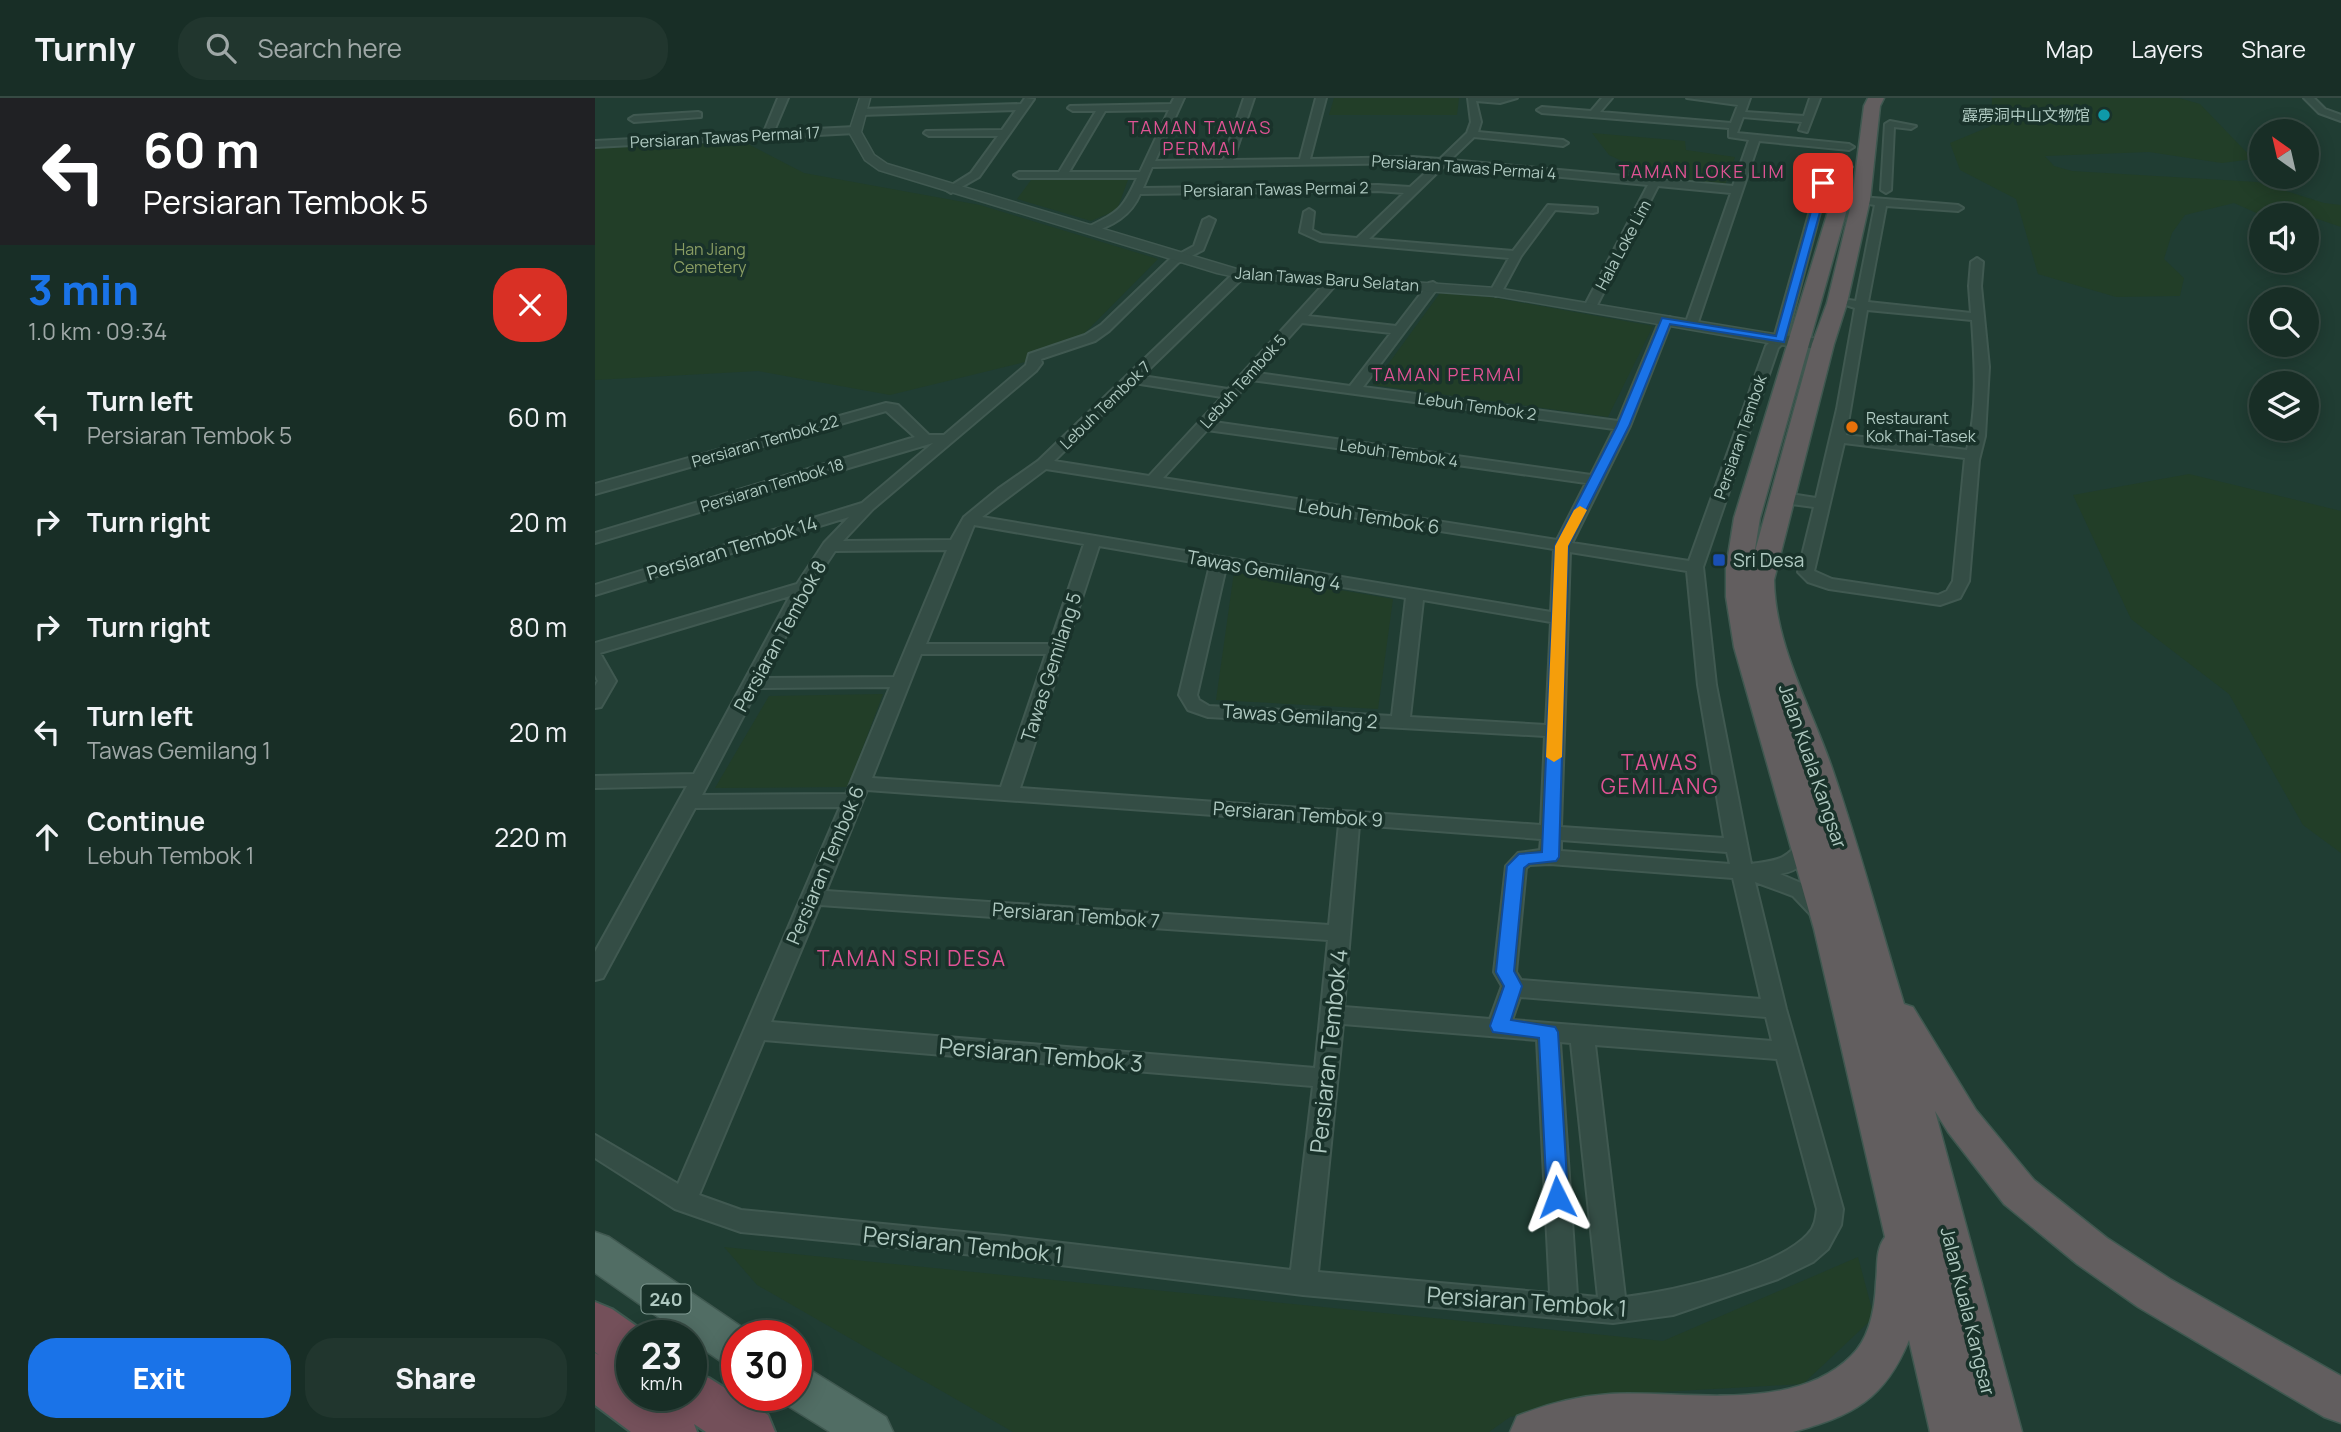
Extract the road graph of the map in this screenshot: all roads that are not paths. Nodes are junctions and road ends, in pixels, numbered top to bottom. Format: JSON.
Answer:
{"nodes":[{"id":1,"x":783,"y":98,"type":"edge"},
{"id":2,"x":865,"y":98,"type":"edge"},
{"id":3,"x":946,"y":98,"type":"edge"},
{"id":4,"x":1249,"y":98,"type":"edge"},
{"id":5,"x":1321,"y":98,"type":"edge"},
{"id":6,"x":1512,"y":98,"type":"edge"},
{"id":7,"x":1607,"y":98,"type":"edge"},
{"id":8,"x":1692,"y":98,"type":"edge"},
{"id":9,"x":1815,"y":98,"type":"edge"},
{"id":10,"x":1861,"y":98,"type":"edge"},
{"id":11,"x":1876,"y":98,"type":"edge"},
{"id":12,"x":2309,"y":98,"type":"edge"},
{"id":13,"x":1473,"y":99,"type":"edge"},
{"id":14,"x":1744,"y":100,"type":"edge"},
{"id":15,"x":1177,"y":102,"type":"edge"},
{"id":16,"x":1026,"y":103,"type":"edge"},
{"id":17,"x":1073,"y":108,"type":"dead end"},
{"id":18,"x":1102,"y":108,"type":"junction"},
{"id":19,"x":944,"y":109,"type":"junction"},
{"id":20,"x":1542,"y":110,"type":"dead end"},
{"id":21,"x":861,"y":112,"type":"junction"},
{"id":22,"x":1593,"y":114,"type":"junction"},
{"id":23,"x":1739,"y":114,"type":"junction"},
{"id":24,"x":2341,"y":118,"type":"edge"},
{"id":25,"x":634,"y":119,"type":"dead end"},
{"id":26,"x":1807,"y":119,"type":"junction"},
{"id":27,"x":1911,"y":126,"type":"dead end"},
{"id":28,"x":855,"y":130,"type":"junction"},
{"id":29,"x":1735,"y":131,"type":"junction"},
{"id":30,"x":929,"y":133,"type":"dead end"},
{"id":31,"x":1005,"y":133,"type":"junction"},
{"id":32,"x":1472,"y":134,"type":"junction"},
{"id":33,"x":1878,"y":134,"type":"junction"},
{"id":34,"x":768,"y":135,"type":"junction"},
{"id":35,"x":683,"y":140,"type":"junction"},
{"id":36,"x":1754,"y":140,"type":"junction"},
{"id":37,"x":1563,"y":143,"type":"dead end"},
{"id":38,"x":1801,"y":143,"type":"junction"},
{"id":39,"x":595,"y":144,"type":"edge"},
{"id":40,"x":1849,"y":147,"type":"junction"},
{"id":41,"x":1304,"y":161,"type":"junction"},
{"id":42,"x":1444,"y":162,"type":"junction"},
{"id":43,"x":1227,"y":163,"type":"junction"},
{"id":44,"x":1146,"y":169,"type":"junction"},
{"id":45,"x":1019,"y":175,"type":"dead end"},
{"id":46,"x":1062,"y":175,"type":"junction"},
{"id":47,"x":1863,"y":181,"type":"junction"},
{"id":48,"x":1655,"y":182,"type":"junction"},
{"id":49,"x":951,"y":190,"type":"junction"},
{"id":50,"x":1737,"y":190,"type":"junction"},
{"id":51,"x":1138,"y":191,"type":"junction"},
{"id":52,"x":1414,"y":191,"type":"junction"},
{"id":53,"x":1861,"y":200,"type":"junction"},
{"id":54,"x":1881,"y":202,"type":"junction"},
{"id":55,"x":1958,"y":208,"type":"dead end"},
{"id":56,"x":1593,"y":210,"type":"dead end"},
{"id":57,"x":1309,"y":212,"type":"dead end"},
{"id":58,"x":1209,"y":220,"type":"dead end"},
{"id":59,"x":1090,"y":230,"type":"junction"},
{"id":60,"x":1361,"y":240,"type":"junction"},
{"id":61,"x":1516,"y":255,"type":"junction"},
{"id":62,"x":1179,"y":257,"type":"junction"},
{"id":63,"x":1977,"y":262,"type":"dead end"},
{"id":64,"x":1240,"y":274,"type":"junction"},
{"id":65,"x":1333,"y":280,"type":"junction"},
{"id":66,"x":1433,"y":286,"type":"junction"},
{"id":67,"x":1496,"y":292,"type":"junction"},
{"id":68,"x":1837,"y":303,"type":"junction"},
{"id":69,"x":1860,"y":305,"type":"junction"},
{"id":70,"x":1590,"y":307,"type":"junction"},
{"id":71,"x":1977,"y":317,"type":"junction"},
{"id":72,"x":1299,"y":319,"type":"junction"},
{"id":73,"x":1666,"y":320,"type":"junction"},
{"id":74,"x":1691,"y":325,"type":"junction"},
{"id":75,"x":1399,"y":330,"type":"junction"},
{"id":76,"x":1789,"y":341,"type":"junction"},
{"id":77,"x":1823,"y":344,"type":"junction"},
{"id":78,"x":1248,"y":376,"type":"junction"},
{"id":79,"x":1132,"y":379,"type":"junction"},
{"id":80,"x":1355,"y":390,"type":"junction"},
{"id":81,"x":1232,"y":394,"type":"junction"},
{"id":82,"x":1203,"y":425,"type":"junction"},
{"id":83,"x":1623,"y":426,"type":"junction"},
{"id":84,"x":1838,"y":438,"type":"junction"},
{"id":85,"x":925,"y":439,"type":"junction"},
{"id":86,"x":949,"y":439,"type":"junction"},
{"id":87,"x":1973,"y":454,"type":"junction"},
{"id":88,"x":1043,"y":464,"type":"junction"},
{"id":89,"x":1596,"y":480,"type":"junction"},
{"id":90,"x":1152,"y":482,"type":"junction"},
{"id":91,"x":1773,"y":485,"type":"junction"},
{"id":92,"x":595,"y":489,"type":"edge"},
{"id":93,"x":1820,"y":503,"type":"junction"},
{"id":94,"x":868,"y":506,"type":"junction"},
{"id":95,"x":963,"y":532,"type":"junction"},
{"id":96,"x":595,"y":538,"type":"edge"},
{"id":97,"x":1093,"y":541,"type":"junction"},
{"id":98,"x":830,"y":546,"type":"junction"},
{"id":99,"x":1562,"y":546,"type":"junction"},
{"id":100,"x":1219,"y":563,"type":"junction"},
{"id":101,"x":1695,"y":567,"type":"junction"},
{"id":102,"x":803,"y":587,"type":"junction"},
{"id":103,"x":595,"y":590,"type":"edge"},
{"id":104,"x":1415,"y":596,"type":"junction"},
{"id":105,"x":1559,"y":618,"type":"junction"},
{"id":106,"x":595,"y":649,"type":"edge"},
{"id":107,"x":914,"y":649,"type":"junction"},
{"id":108,"x":1057,"y":649,"type":"junction"},
{"id":109,"x":595,"y":657,"type":"edge"},
{"id":110,"x":899,"y":682,"type":"junction"},
{"id":111,"x":753,"y":683,"type":"junction"},
{"id":112,"x":595,"y":703,"type":"edge"},
{"id":113,"x":1400,"y":723,"type":"junction"},
{"id":114,"x":1555,"y":731,"type":"junction"},
{"id":115,"x":701,"y":780,"type":"junction"},
{"id":116,"x":595,"y":782,"type":"edge"},
{"id":117,"x":856,"y":792,"type":"junction"},
{"id":118,"x":1009,"y":793,"type":"junction"},
{"id":119,"x":689,"y":802,"type":"junction"},
{"id":120,"x":1350,"y":818,"type":"junction"},
{"id":121,"x":1551,"y":832,"type":"junction"},
{"id":122,"x":1809,"y":843,"type":"junction"},
{"id":123,"x":1736,"y":846,"type":"junction"},
{"id":124,"x":1550,"y":857,"type":"junction"},
{"id":125,"x":1743,"y":872,"type":"junction"},
{"id":126,"x":813,"y":897,"type":"junction"},
{"id":127,"x":1832,"y":929,"type":"junction"},
{"id":128,"x":1339,"y":933,"type":"junction"},
{"id":129,"x":595,"y":972,"type":"edge"},
{"id":130,"x":1513,"y":986,"type":"junction"},
{"id":131,"x":1881,"y":995,"type":"junction"},
{"id":132,"x":1775,"y":1009,"type":"junction"},
{"id":133,"x":1332,"y":1014,"type":"junction"},
{"id":134,"x":1499,"y":1026,"type":"junction"},
{"id":135,"x":756,"y":1030,"type":"junction"},
{"id":136,"x":1549,"y":1032,"type":"junction"},
{"id":137,"x":1581,"y":1034,"type":"junction"},
{"id":138,"x":1786,"y":1051,"type":"junction"},
{"id":139,"x":1326,"y":1078,"type":"junction"},
{"id":140,"x":595,"y":1145,"type":"edge"},
{"id":141,"x":1897,"y":1197,"type":"junction"},
{"id":142,"x":684,"y":1201,"type":"junction"},
{"id":143,"x":595,"y":1250,"type":"edge"},
{"id":144,"x":1303,"y":1283,"type":"junction"},
{"id":145,"x":1564,"y":1307,"type":"junction"},
{"id":146,"x":1613,"y":1311,"type":"junction"},
{"id":147,"x":595,"y":1324,"type":"edge"},
{"id":148,"x":721,"y":1337,"type":"edge"},
{"id":149,"x":616,"y":1339,"type":"edge"},
{"id":150,"x":595,"y":1376,"type":"edge"},
{"id":151,"x":812,"y":1396,"type":"edge"},
{"id":152,"x":2341,"y":1401,"type":"edge"},
{"id":153,"x":707,"y":1404,"type":"edge"},
{"id":154,"x":672,"y":1432,"type":"edge"},
{"id":155,"x":750,"y":1432,"type":"edge"},
{"id":156,"x":870,"y":1432,"type":"edge"},
{"id":157,"x":1534,"y":1432,"type":"edge"},
{"id":158,"x":1954,"y":1432,"type":"edge"},
{"id":159,"x":1998,"y":1432,"type":"edge"}],
"edges":[{"from":1,"to":34,"type":"street"},
{"from":2,"to":21,"type":"street"},
{"from":3,"to":19,"type":"street"},
{"from":4,"to":43,"type":"street"},
{"from":5,"to":41,"type":"street"},
{"from":6,"to":13,"type":"street"},
{"from":7,"to":22,"type":"street"},
{"from":8,"to":14,"type":"street"},
{"from":9,"to":26,"type":"street"},
{"from":10,"to":40,"type":"highway","name":"Jalan Kuala Kangsar"},
{"from":11,"to":33,"type":"highway","name":"Jalan Kuala Kangsar"},
{"from":12,"to":24,"type":"street"},
{"from":13,"to":32,"type":"street"},
{"from":14,"to":23,"type":"street"},
{"from":15,"to":18,"type":"street"},
{"from":15,"to":44,"type":"street"},
{"from":16,"to":19,"type":"street"},
{"from":16,"to":31,"type":"street"},
{"from":17,"to":18,"type":"street"},
{"from":18,"to":46,"type":"street"},
{"from":19,"to":21,"type":"street"},
{"from":20,"to":22,"type":"street"},
{"from":21,"to":28,"type":"street"},
{"from":22,"to":29,"type":"street"},
{"from":23,"to":26,"type":"street"},
{"from":23,"to":29,"type":"street"},
{"from":25,"to":35,"type":"street"},
{"from":26,"to":38,"type":"street"},
{"from":27,"to":33,"type":"street"},
{"from":28,"to":34,"type":"street","name":"Persiaran Tawas Permai 17"},
{"from":28,"to":49,"type":"street","name":"Jalan Tawas Baru Selatan"},
{"from":29,"to":36,"type":"street"},
{"from":30,"to":31,"type":"street"},
{"from":31,"to":49,"type":"street"},
{"from":32,"to":37,"type":"street"},
{"from":32,"to":42,"type":"street"},
{"from":33,"to":47,"type":"highway","name":"Jalan Kuala Kangsar"},
{"from":33,"to":47,"type":"street"},
{"from":34,"to":35,"type":"street","name":"Persiaran Tawas Permai 17"},
{"from":35,"to":39,"type":"street","name":"Persiaran Tawas Permai 17"},
{"from":36,"to":38,"type":"street"},
{"from":36,"to":50,"type":"street"},
{"from":38,"to":40,"type":"street"},
{"from":40,"to":76,"type":"highway","name":"Jalan Kuala Kangsar"},
{"from":41,"to":42,"type":"street","name":"Persiaran Tawas Permai 4"},
{"from":41,"to":43,"type":"street","name":"Persiaran Tawas Permai 4"},
{"from":42,"to":48,"type":"street","name":"Persiaran Tawas Permai 4"},
{"from":42,"to":52,"type":"street"},
{"from":43,"to":44,"type":"street","name":"Persiaran Tawas Permai 4"},
{"from":44,"to":46,"type":"street","name":"Persiaran Tawas Permai 4"},
{"from":44,"to":51,"type":"street"},
{"from":45,"to":46,"type":"street","name":"Persiaran Tawas Permai 4"},
{"from":47,"to":53,"type":"highway","name":"Jalan Kuala Kangsar"},
{"from":48,"to":50,"type":"street","name":"Persiaran Tawas Permai 4"},
{"from":48,"to":70,"type":"street","name":"Hala Loke Lim"},
{"from":49,"to":59,"type":"street","name":"Jalan Tawas Baru Selatan"},
{"from":50,"to":74,"type":"street"},
{"from":51,"to":52,"type":"street","name":"Persiaran Tawas Permai 2"},
{"from":51,"to":59,"type":"street"},
{"from":52,"to":60,"type":"street"},
{"from":53,"to":54,"type":"street"},
{"from":53,"to":68,"type":"highway","name":"Jalan Kuala Kangsar"},
{"from":54,"to":55,"type":"street"},
{"from":54,"to":69,"type":"street"},
{"from":56,"to":61,"type":"street"},
{"from":57,"to":60,"type":"street"},
{"from":58,"to":62,"type":"street"},
{"from":59,"to":62,"type":"street","name":"Jalan Tawas Baru Selatan"},
{"from":60,"to":61,"type":"street"},
{"from":61,"to":67,"type":"street"},
{"from":62,"to":64,"type":"street","name":"Jalan Tawas Baru Selatan"},
{"from":62,"to":86,"type":"street","name":"Persiaran Tembok 8"},
{"from":63,"to":71,"type":"street"},
{"from":64,"to":65,"type":"street","name":"Jalan Tawas Baru Selatan"},
{"from":64,"to":79,"type":"street","name":"Lebuh Tembok 7"},
{"from":65,"to":66,"type":"street","name":"Jalan Tawas Baru Selatan"},
{"from":65,"to":72,"type":"street","name":"Lebuh Tembok 5"},
{"from":66,"to":67,"type":"street","name":"Jalan Tawas Baru Selatan"},
{"from":66,"to":75,"type":"street"},
{"from":67,"to":70,"type":"street","name":"Jalan Tawas Baru Selatan"},
{"from":68,"to":69,"type":"street"},
{"from":68,"to":77,"type":"highway","name":"Jalan Kuala Kangsar"},
{"from":69,"to":71,"type":"street"},
{"from":69,"to":84,"type":"street"},
{"from":70,"to":73,"type":"street","name":"Jalan Tawas Baru Selatan"},
{"from":71,"to":87,"type":"street"},
{"from":72,"to":75,"type":"street"},
{"from":72,"to":78,"type":"street","name":"Lebuh Tembok 5"},
{"from":73,"to":74,"type":"street","name":"Jalan Tawas Baru Selatan"},
{"from":73,"to":83,"type":"street"},
{"from":74,"to":76,"type":"street","name":"Jalan Tawas Baru Selatan"},
{"from":75,"to":80,"type":"street"},
{"from":76,"to":77,"type":"street","name":"Jalan Tawas Baru Selatan"},
{"from":76,"to":91,"type":"highway","name":"Jalan Kuala Kangsar"},
{"from":76,"to":101,"type":"street","name":"Persiaran Tembok"},
{"from":77,"to":91,"type":"highway","name":"Jalan Kuala Kangsar"},
{"from":78,"to":80,"type":"street","name":"Lebuh Tembok 2"},
{"from":78,"to":81,"type":"street","name":"Lebuh Tembok 5"},
{"from":79,"to":81,"type":"street"},
{"from":79,"to":88,"type":"street","name":"Lebuh Tembok 7"},
{"from":80,"to":83,"type":"street","name":"Lebuh Tembok 2"},
{"from":81,"to":82,"type":"street","name":"Lebuh Tembok 5"},
{"from":82,"to":89,"type":"street","name":"Lebuh Tembok 4"},
{"from":82,"to":90,"type":"street","name":"Lebuh Tembok 5"},
{"from":83,"to":89,"type":"street"},
{"from":84,"to":87,"type":"street"},
{"from":84,"to":93,"type":"street"},
{"from":85,"to":86,"type":"street","name":"Persiaran Tembok 18"},
{"from":85,"to":92,"type":"street","name":"Persiaran Tembok 22"},
{"from":85,"to":96,"type":"street","name":"Persiaran Tembok 18"},
{"from":86,"to":94,"type":"street","name":"Persiaran Tembok 8"},
{"from":87,"to":93,"type":"street"},
{"from":88,"to":90,"type":"street","name":"Lebuh Tembok 6"},
{"from":88,"to":95,"type":"street","name":"Lebuh Tembok 7"},
{"from":89,"to":99,"type":"street"},
{"from":90,"to":99,"type":"street","name":"Lebuh Tembok 6"},
{"from":91,"to":93,"type":"street"},
{"from":91,"to":122,"type":"highway","name":"Jalan Kuala Kangsar"},
{"from":91,"to":131,"type":"highway","name":"Jalan Kuala Kangsar"},
{"from":94,"to":98,"type":"street","name":"Persiaran Tembok 8"},
{"from":94,"to":103,"type":"street","name":"Persiaran Tembok 14"},
{"from":95,"to":97,"type":"street","name":"Tawas Gemilang 4"},
{"from":95,"to":98,"type":"street","name":"Tawas Gemilang 4"},
{"from":95,"to":107,"type":"street","name":"Persiaran Tembok 6"},
{"from":97,"to":100,"type":"street","name":"Tawas Gemilang 4"},
{"from":97,"to":108,"type":"street","name":"Tawas Gemilang 5"},
{"from":98,"to":102,"type":"street","name":"Persiaran Tembok 8"},
{"from":99,"to":101,"type":"street","name":"Lebuh Tembok 6"},
{"from":99,"to":105,"type":"street"},
{"from":100,"to":104,"type":"street","name":"Tawas Gemilang 4"},
{"from":100,"to":113,"type":"street","name":"Tawas Gemilang 2"},
{"from":101,"to":123,"type":"street","name":"Persiaran Tembok 1"},
{"from":102,"to":106,"type":"street"},
{"from":102,"to":111,"type":"street","name":"Persiaran Tembok 8"},
{"from":104,"to":105,"type":"street","name":"Tawas Gemilang 4"},
{"from":104,"to":113,"type":"street"},
{"from":105,"to":114,"type":"street"},
{"from":107,"to":108,"type":"street"},
{"from":107,"to":110,"type":"street","name":"Persiaran Tembok 6"},
{"from":108,"to":118,"type":"street","name":"Tawas Gemilang 5"},
{"from":109,"to":112,"type":"street"},
{"from":110,"to":111,"type":"street"},
{"from":110,"to":117,"type":"street","name":"Persiaran Tembok 6"},
{"from":111,"to":115,"type":"street","name":"Persiaran Tembok 8"},
{"from":113,"to":114,"type":"street","name":"Tawas Gemilang 2"},
{"from":114,"to":121,"type":"street"},
{"from":115,"to":116,"type":"street"},
{"from":115,"to":119,"type":"street","name":"Persiaran Tembok 8"},
{"from":117,"to":118,"type":"street","name":"Persiaran Tembok 9"},
{"from":117,"to":119,"type":"street","name":"Persiaran Tembok 9"},
{"from":117,"to":126,"type":"street","name":"Persiaran Tembok 6"},
{"from":118,"to":120,"type":"street","name":"Persiaran Tembok 9"},
{"from":119,"to":129,"type":"street","name":"Persiaran Tembok 8"},
{"from":120,"to":121,"type":"street","name":"Persiaran Tembok 9"},
{"from":120,"to":128,"type":"street","name":"Persiaran Tembok 4"},
{"from":121,"to":123,"type":"street","name":"Persiaran Tembok 9"},
{"from":121,"to":124,"type":"street"},
{"from":122,"to":125,"type":"street"},
{"from":122,"to":127,"type":"highway","name":"Jalan Kuala Kangsar"},
{"from":123,"to":125,"type":"street","name":"Persiaran Tembok 1"},
{"from":124,"to":125,"type":"street"},
{"from":124,"to":130,"type":"street"},
{"from":125,"to":127,"type":"street"},
{"from":125,"to":132,"type":"street","name":"Persiaran Tembok 1"},
{"from":126,"to":128,"type":"street","name":"Persiaran Tembok 7"},
{"from":126,"to":135,"type":"street","name":"Persiaran Tembok 6"},
{"from":127,"to":141,"type":"highway","name":"Jalan Kuala Kangsar"},
{"from":128,"to":133,"type":"street","name":"Persiaran Tembok 4"},
{"from":130,"to":132,"type":"street"},
{"from":130,"to":134,"type":"street"},
{"from":131,"to":152,"type":"highway"},
{"from":131,"to":159,"type":"highway","name":"Jalan Kuala Kangsar"},
{"from":132,"to":138,"type":"street","name":"Persiaran Tembok 1"},
{"from":133,"to":134,"type":"street"},
{"from":133,"to":139,"type":"street","name":"Persiaran Tembok 4"},
{"from":134,"to":136,"type":"street"},
{"from":135,"to":139,"type":"street","name":"Persiaran Tembok 3"},
{"from":135,"to":142,"type":"street","name":"Persiaran Tembok 6"},
{"from":136,"to":137,"type":"street"},
{"from":136,"to":145,"type":"street"},
{"from":137,"to":138,"type":"street"},
{"from":137,"to":146,"type":"street"},
{"from":138,"to":146,"type":"street","name":"Persiaran Tembok 1"},
{"from":139,"to":144,"type":"street","name":"Persiaran Tembok 4"},
{"from":140,"to":142,"type":"street","name":"Persiaran Tembok 1"},
{"from":141,"to":157,"type":"highway"},
{"from":141,"to":158,"type":"highway","name":"Jalan Kuala Kangsar"},
{"from":142,"to":144,"type":"street","name":"Persiaran Tembok 1"},
{"from":143,"to":148,"type":"main road","number":"240"},
{"from":144,"to":145,"type":"street","name":"Persiaran Tembok 1"},
{"from":145,"to":146,"type":"street","name":"Persiaran Tembok 1"},
{"from":147,"to":149,"type":"highway"},
{"from":150,"to":154,"type":"highway"},
{"from":151,"to":156,"type":"main road"},
{"from":153,"to":155,"type":"highway"}]}
